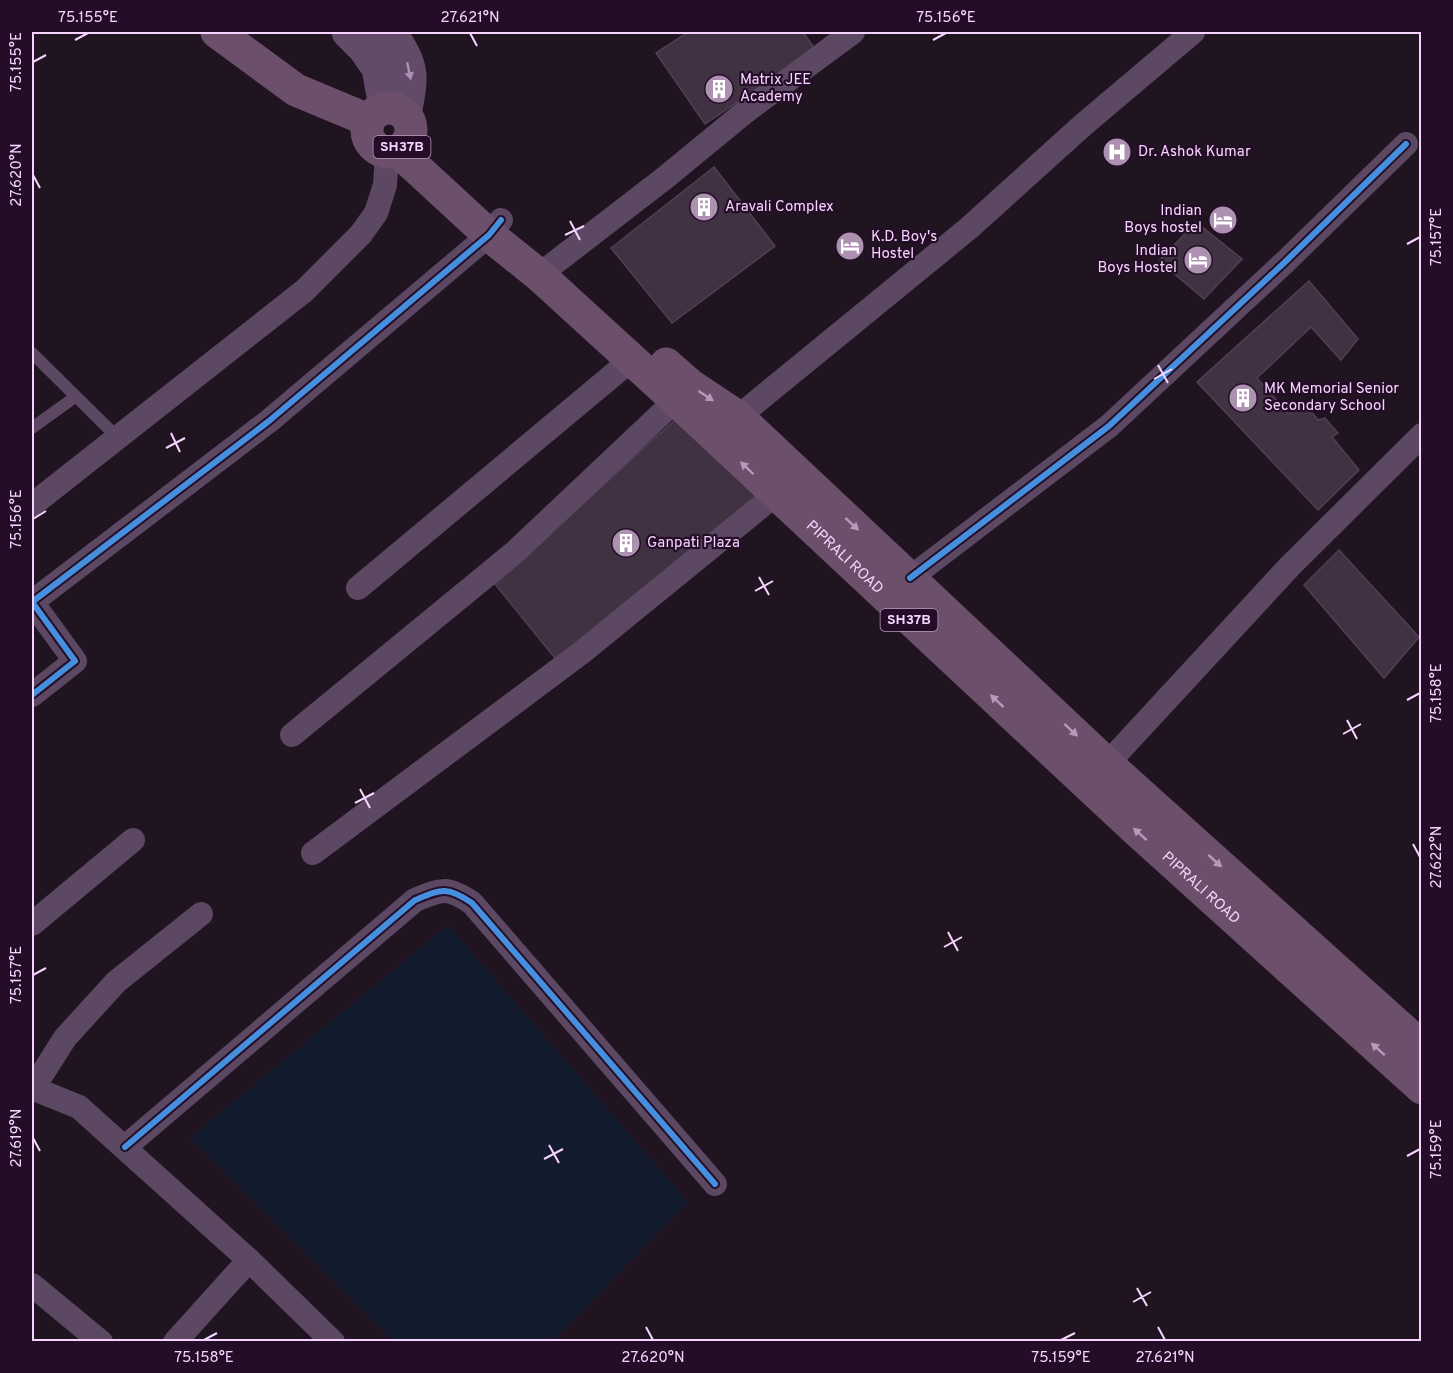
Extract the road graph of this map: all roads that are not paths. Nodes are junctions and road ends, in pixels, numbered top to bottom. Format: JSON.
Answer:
{"nodes":[{"id":1,"x":217,"y":32,"type":"edge"},
{"id":2,"x":348,"y":32,"type":"edge"},
{"id":3,"x":390,"y":32,"type":"edge"},
{"id":4,"x":853,"y":32,"type":"edge"},
{"id":5,"x":1193,"y":32,"type":"edge"},
{"id":6,"x":393,"y":130,"type":"junction"},
{"id":7,"x":1406,"y":144,"type":"dead end"},
{"id":8,"x":495,"y":227,"type":"junction"},
{"id":9,"x":547,"y":268,"type":"junction"},
{"id":10,"x":32,"y":353,"type":"edge"},
{"id":11,"x":631,"y":360,"type":"junction"},
{"id":12,"x":75,"y":397,"type":"junction"},
{"id":13,"x":676,"y":400,"type":"junction"},
{"id":14,"x":738,"y":417,"type":"junction"},
{"id":15,"x":32,"y":428,"type":"edge"},
{"id":16,"x":1422,"y":435,"type":"edge"},
{"id":17,"x":118,"y":438,"type":"junction"},
{"id":18,"x":775,"y":495,"type":"junction"},
{"id":19,"x":32,"y":505,"type":"edge"},
{"id":20,"x":910,"y":578,"type":"junction"},
{"id":21,"x":358,"y":588,"type":"dead end"},
{"id":22,"x":32,"y":695,"type":"edge"},
{"id":23,"x":292,"y":735,"type":"dead end"},
{"id":24,"x":1107,"y":764,"type":"junction"},
{"id":25,"x":133,"y":840,"type":"dead end"},
{"id":26,"x":313,"y":853,"type":"dead end"},
{"id":27,"x":201,"y":914,"type":"dead end"},
{"id":28,"x":32,"y":924,"type":"edge"},
{"id":29,"x":1422,"y":1047,"type":"edge"},
{"id":30,"x":1422,"y":1088,"type":"edge"},
{"id":31,"x":32,"y":1089,"type":"edge"},
{"id":32,"x":125,"y":1147,"type":"junction"},
{"id":33,"x":715,"y":1184,"type":"dead end"},
{"id":34,"x":249,"y":1260,"type":"junction"},
{"id":35,"x":32,"y":1285,"type":"edge"},
{"id":36,"x":101,"y":1341,"type":"edge"},
{"id":37,"x":175,"y":1341,"type":"edge"},
{"id":38,"x":333,"y":1341,"type":"edge"}],
"edges":[{"from":1,"to":6,"type":"main road","number":"SH37B"},
{"from":2,"to":6,"type":"street"},
{"from":3,"to":6,"type":"street","one_way":true},
{"from":4,"to":9,"type":"street"},
{"from":5,"to":14,"type":"street"},
{"from":6,"to":8,"type":"main road"},
{"from":6,"to":17,"type":"street"},
{"from":7,"to":20,"type":"street"},
{"from":8,"to":9,"type":"main road"},
{"from":8,"to":22,"type":"street"},
{"from":9,"to":11,"type":"main road","name":"PIPRALI ROAD","number":"SH37B"},
{"from":9,"to":14,"type":"main road","one_way":true},
{"from":10,"to":12,"type":"lane"},
{"from":11,"to":13,"type":"main road","name":"PIPRALI ROAD","number":"SH37B"},
{"from":11,"to":21,"type":"street"},
{"from":12,"to":15,"type":"lane"},
{"from":12,"to":17,"type":"lane"},
{"from":18,"to":13,"type":"main road","name":"PIPRALI ROAD","number":"SH37B","one_way":true},
{"from":13,"to":23,"type":"street"},
{"from":14,"to":20,"type":"main road","one_way":true},
{"from":16,"to":24,"type":"street"},
{"from":17,"to":19,"type":"street"},
{"from":18,"to":26,"type":"street"},
{"from":30,"to":18,"type":"main road","name":"PIPRALI ROAD","number":"SH37B","one_way":true},
{"from":20,"to":24,"type":"main road","one_way":true},
{"from":24,"to":29,"type":"main road","one_way":true},
{"from":25,"to":28,"type":"street"},
{"from":27,"to":31,"type":"street"},
{"from":31,"to":32,"type":"street"},
{"from":32,"to":33,"type":"street"},
{"from":32,"to":34,"type":"street"},
{"from":34,"to":37,"type":"street"},
{"from":34,"to":38,"type":"street"},
{"from":35,"to":36,"type":"street"}]}
